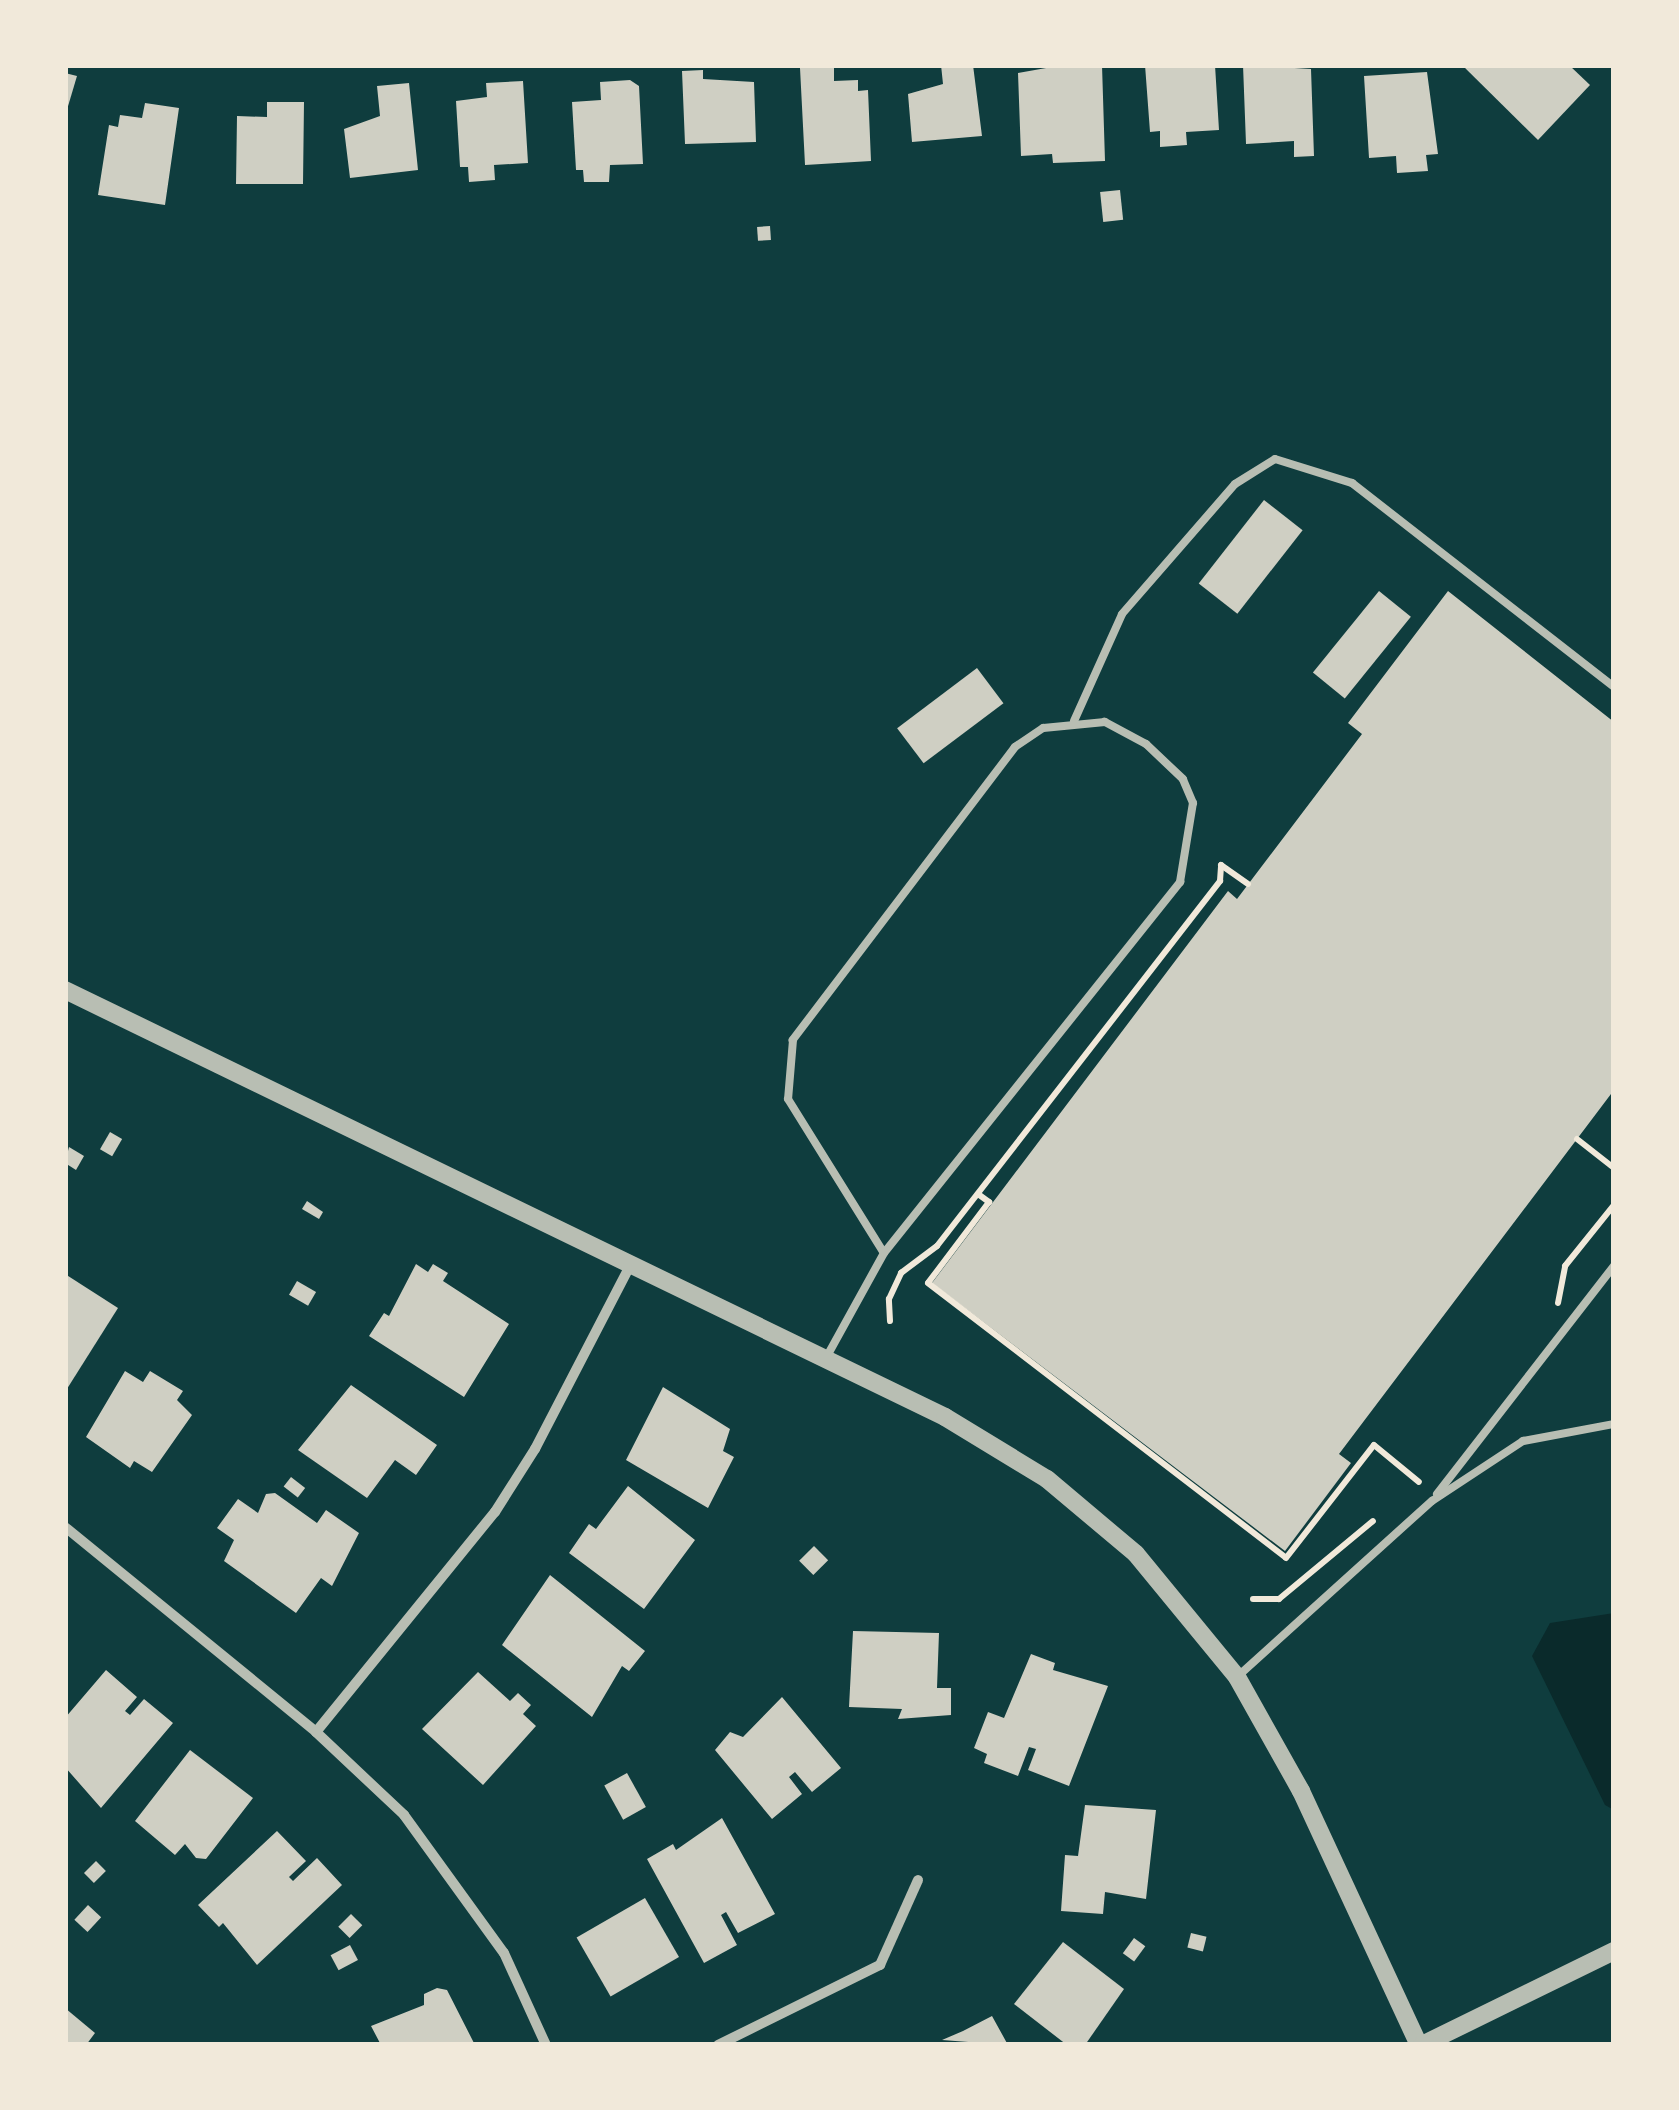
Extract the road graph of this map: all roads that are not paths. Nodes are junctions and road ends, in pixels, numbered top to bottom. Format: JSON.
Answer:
{"nodes":[{"id":1,"x":1614,"y":686,"type":"edge"},
{"id":2,"x":1074,"y":721,"type":"junction"},
{"id":3,"x":65,"y":990,"type":"edge"},
{"id":4,"x":884,"y":1253,"type":"junction"},
{"id":5,"x":632,"y":1263,"type":"junction"},
{"id":6,"x":1614,"y":1266,"type":"edge"},
{"id":7,"x":826,"y":1358,"type":"junction"},
{"id":8,"x":1614,"y":1424,"type":"edge"},
{"id":9,"x":1432,"y":1501,"type":"junction"},
{"id":10,"x":65,"y":1527,"type":"edge"},
{"id":11,"x":1237,"y":1677,"type":"junction"},
{"id":12,"x":316,"y":1732,"type":"junction"},
{"id":13,"x":918,"y":1880,"type":"dead end"},
{"id":14,"x":1614,"y":1951,"type":"edge"},
{"id":15,"x":546,"y":2045,"type":"edge"},
{"id":16,"x":718,"y":2045,"type":"edge"},
{"id":17,"x":1420,"y":2045,"type":"edge"}],
"edges":[{"from":1,"to":2,"type":"lane"},
{"from":2,"to":4,"type":"lane"},
{"from":2,"to":4,"type":"lane"},
{"from":3,"to":5,"type":"street"},
{"from":4,"to":7,"type":"lane"},
{"from":5,"to":7,"type":"street"},
{"from":5,"to":12,"type":"street"},
{"from":6,"to":9,"type":"lane"},
{"from":7,"to":11,"type":"street"},
{"from":8,"to":9,"type":"lane"},
{"from":9,"to":11,"type":"lane"},
{"from":10,"to":12,"type":"street"},
{"from":11,"to":17,"type":"street"},
{"from":12,"to":15,"type":"street"},
{"from":13,"to":16,"type":"street"},
{"from":14,"to":17,"type":"street"}]}
